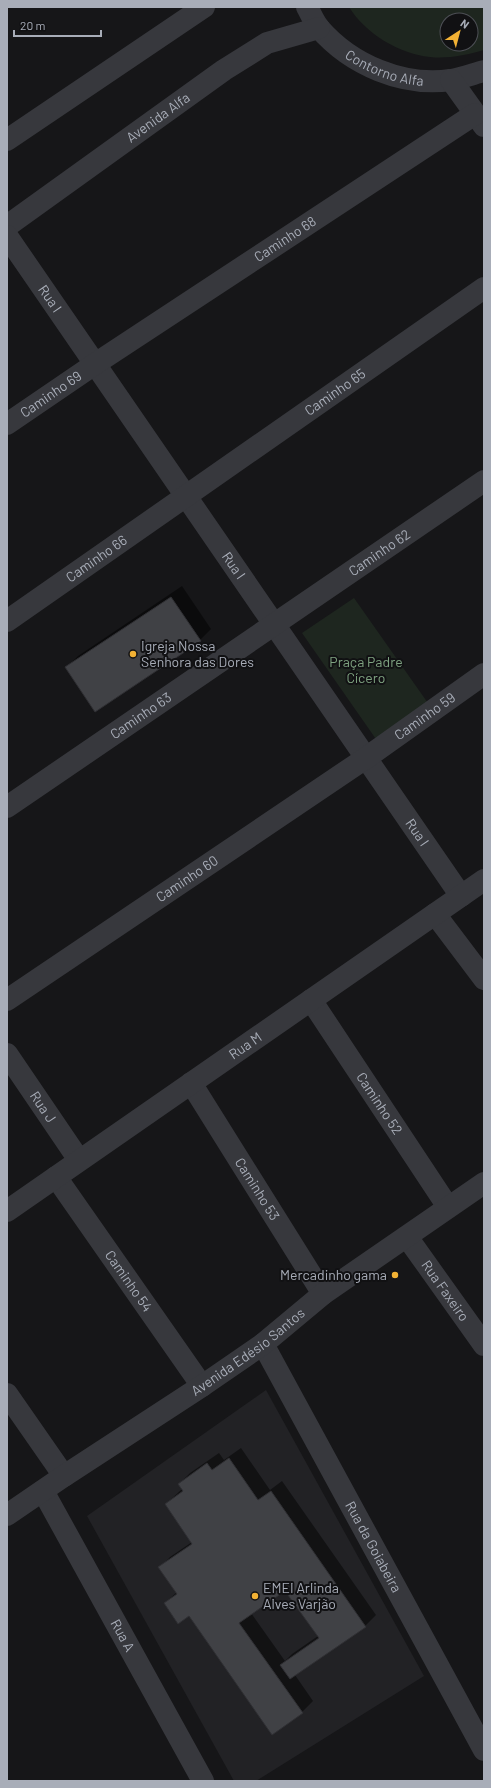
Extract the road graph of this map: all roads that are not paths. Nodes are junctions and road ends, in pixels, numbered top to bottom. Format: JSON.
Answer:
{"nodes":[{"id":1,"x":204,"y":7,"type":"edge"},
{"id":2,"x":307,"y":7,"type":"edge"},
{"id":3,"x":319,"y":28,"type":"junction"},
{"id":4,"x":484,"y":71,"type":"edge"},
{"id":5,"x":451,"y":80,"type":"junction"},
{"id":6,"x":480,"y":120,"type":"edge"},
{"id":7,"x":7,"y":140,"type":"edge"},
{"id":8,"x":7,"y":226,"type":"edge"},
{"id":9,"x":7,"y":236,"type":"edge"},
{"id":10,"x":484,"y":288,"type":"edge"},
{"id":11,"x":95,"y":364,"type":"junction"},
{"id":12,"x":7,"y":424,"type":"edge"},
{"id":13,"x":484,"y":481,"type":"edge"},
{"id":14,"x":186,"y":496,"type":"junction"},
{"id":15,"x":7,"y":621,"type":"edge"},
{"id":16,"x":275,"y":625,"type":"junction"},
{"id":17,"x":484,"y":674,"type":"edge"},
{"id":18,"x":366,"y":758,"type":"junction"},
{"id":19,"x":7,"y":807,"type":"edge"},
{"id":20,"x":484,"y":880,"type":"edge"},
{"id":21,"x":461,"y":896,"type":"junction"},
{"id":22,"x":435,"y":914,"type":"junction"},
{"id":23,"x":484,"y":979,"type":"edge"},
{"id":24,"x":7,"y":1000,"type":"edge"},
{"id":25,"x":310,"y":1000,"type":"junction"},
{"id":26,"x":7,"y":1054,"type":"edge"},
{"id":27,"x":191,"y":1083,"type":"junction"},
{"id":28,"x":79,"y":1160,"type":"junction"},
{"id":29,"x":56,"y":1177,"type":"junction"},
{"id":30,"x":484,"y":1183,"type":"edge"},
{"id":31,"x":448,"y":1208,"type":"junction"},
{"id":32,"x":7,"y":1211,"type":"edge"},
{"id":33,"x":407,"y":1237,"type":"junction"},
{"id":34,"x":323,"y":1294,"type":"junction"},
{"id":35,"x":263,"y":1344,"type":"junction"},
{"id":36,"x":484,"y":1345,"type":"edge"},
{"id":37,"x":202,"y":1386,"type":"junction"},
{"id":38,"x":7,"y":1394,"type":"edge"},
{"id":39,"x":64,"y":1476,"type":"junction"},
{"id":40,"x":43,"y":1491,"type":"junction"},
{"id":41,"x":7,"y":1515,"type":"edge"},
{"id":42,"x":484,"y":1750,"type":"edge"},
{"id":43,"x":203,"y":1781,"type":"edge"}],
"edges":[{"from":1,"to":7,"type":"street"},
{"from":2,"to":3,"type":"street","name":"Contorno Alfa"},
{"from":3,"to":5,"type":"street","name":"Contorno Alfa"},
{"from":3,"to":8,"type":"street","name":"Avenida Alfa"},
{"from":4,"to":5,"type":"street","name":"Contorno Alfa"},
{"from":5,"to":6,"type":"street"},
{"from":6,"to":11,"type":"street","name":"Caminho 68"},
{"from":9,"to":11,"type":"street","name":"Rua I"},
{"from":10,"to":14,"type":"street","name":"Caminho 65"},
{"from":11,"to":12,"type":"street","name":"Caminho 69"},
{"from":11,"to":14,"type":"street","name":"Rua I"},
{"from":13,"to":16,"type":"street","name":"Caminho 62"},
{"from":14,"to":15,"type":"street","name":"Caminho 66"},
{"from":14,"to":16,"type":"street","name":"Rua I"},
{"from":16,"to":18,"type":"street","name":"Rua I"},
{"from":16,"to":19,"type":"street","name":"Caminho 63"},
{"from":17,"to":18,"type":"street","name":"Caminho 59"},
{"from":18,"to":21,"type":"street","name":"Rua I"},
{"from":18,"to":24,"type":"street","name":"Caminho 60"},
{"from":20,"to":21,"type":"street","name":"Rua M"},
{"from":21,"to":22,"type":"street","name":"Rua M"},
{"from":22,"to":23,"type":"street"},
{"from":22,"to":25,"type":"street","name":"Rua M"},
{"from":25,"to":27,"type":"street","name":"Rua M"},
{"from":25,"to":31,"type":"street","name":"Caminho 52"},
{"from":26,"to":28,"type":"street","name":"Rua J"},
{"from":27,"to":28,"type":"street","name":"Rua M"},
{"from":27,"to":34,"type":"street","name":"Caminho 53"},
{"from":28,"to":29,"type":"street","name":"Rua M"},
{"from":29,"to":32,"type":"street","name":"Rua M"},
{"from":29,"to":37,"type":"street","name":"Caminho 54"},
{"from":30,"to":31,"type":"street","name":"Avenida Edésio Santos"},
{"from":31,"to":33,"type":"street","name":"Avenida Edésio Santos"},
{"from":33,"to":34,"type":"street","name":"Avenida Edésio Santos"},
{"from":33,"to":36,"type":"street","name":"Rua Faxeiro"},
{"from":34,"to":35,"type":"street","name":"Avenida Edésio Santos"},
{"from":35,"to":37,"type":"street","name":"Avenida Edésio Santos"},
{"from":35,"to":42,"type":"street","name":"Rua da Goiabeira"},
{"from":37,"to":39,"type":"street","name":"Avenida Edésio Santos"},
{"from":38,"to":39,"type":"street"},
{"from":39,"to":40,"type":"street","name":"Avenida Edésio Santos"},
{"from":40,"to":41,"type":"street","name":"Avenida Edésio Santos"},
{"from":40,"to":43,"type":"street","name":"Rua A"}]}
